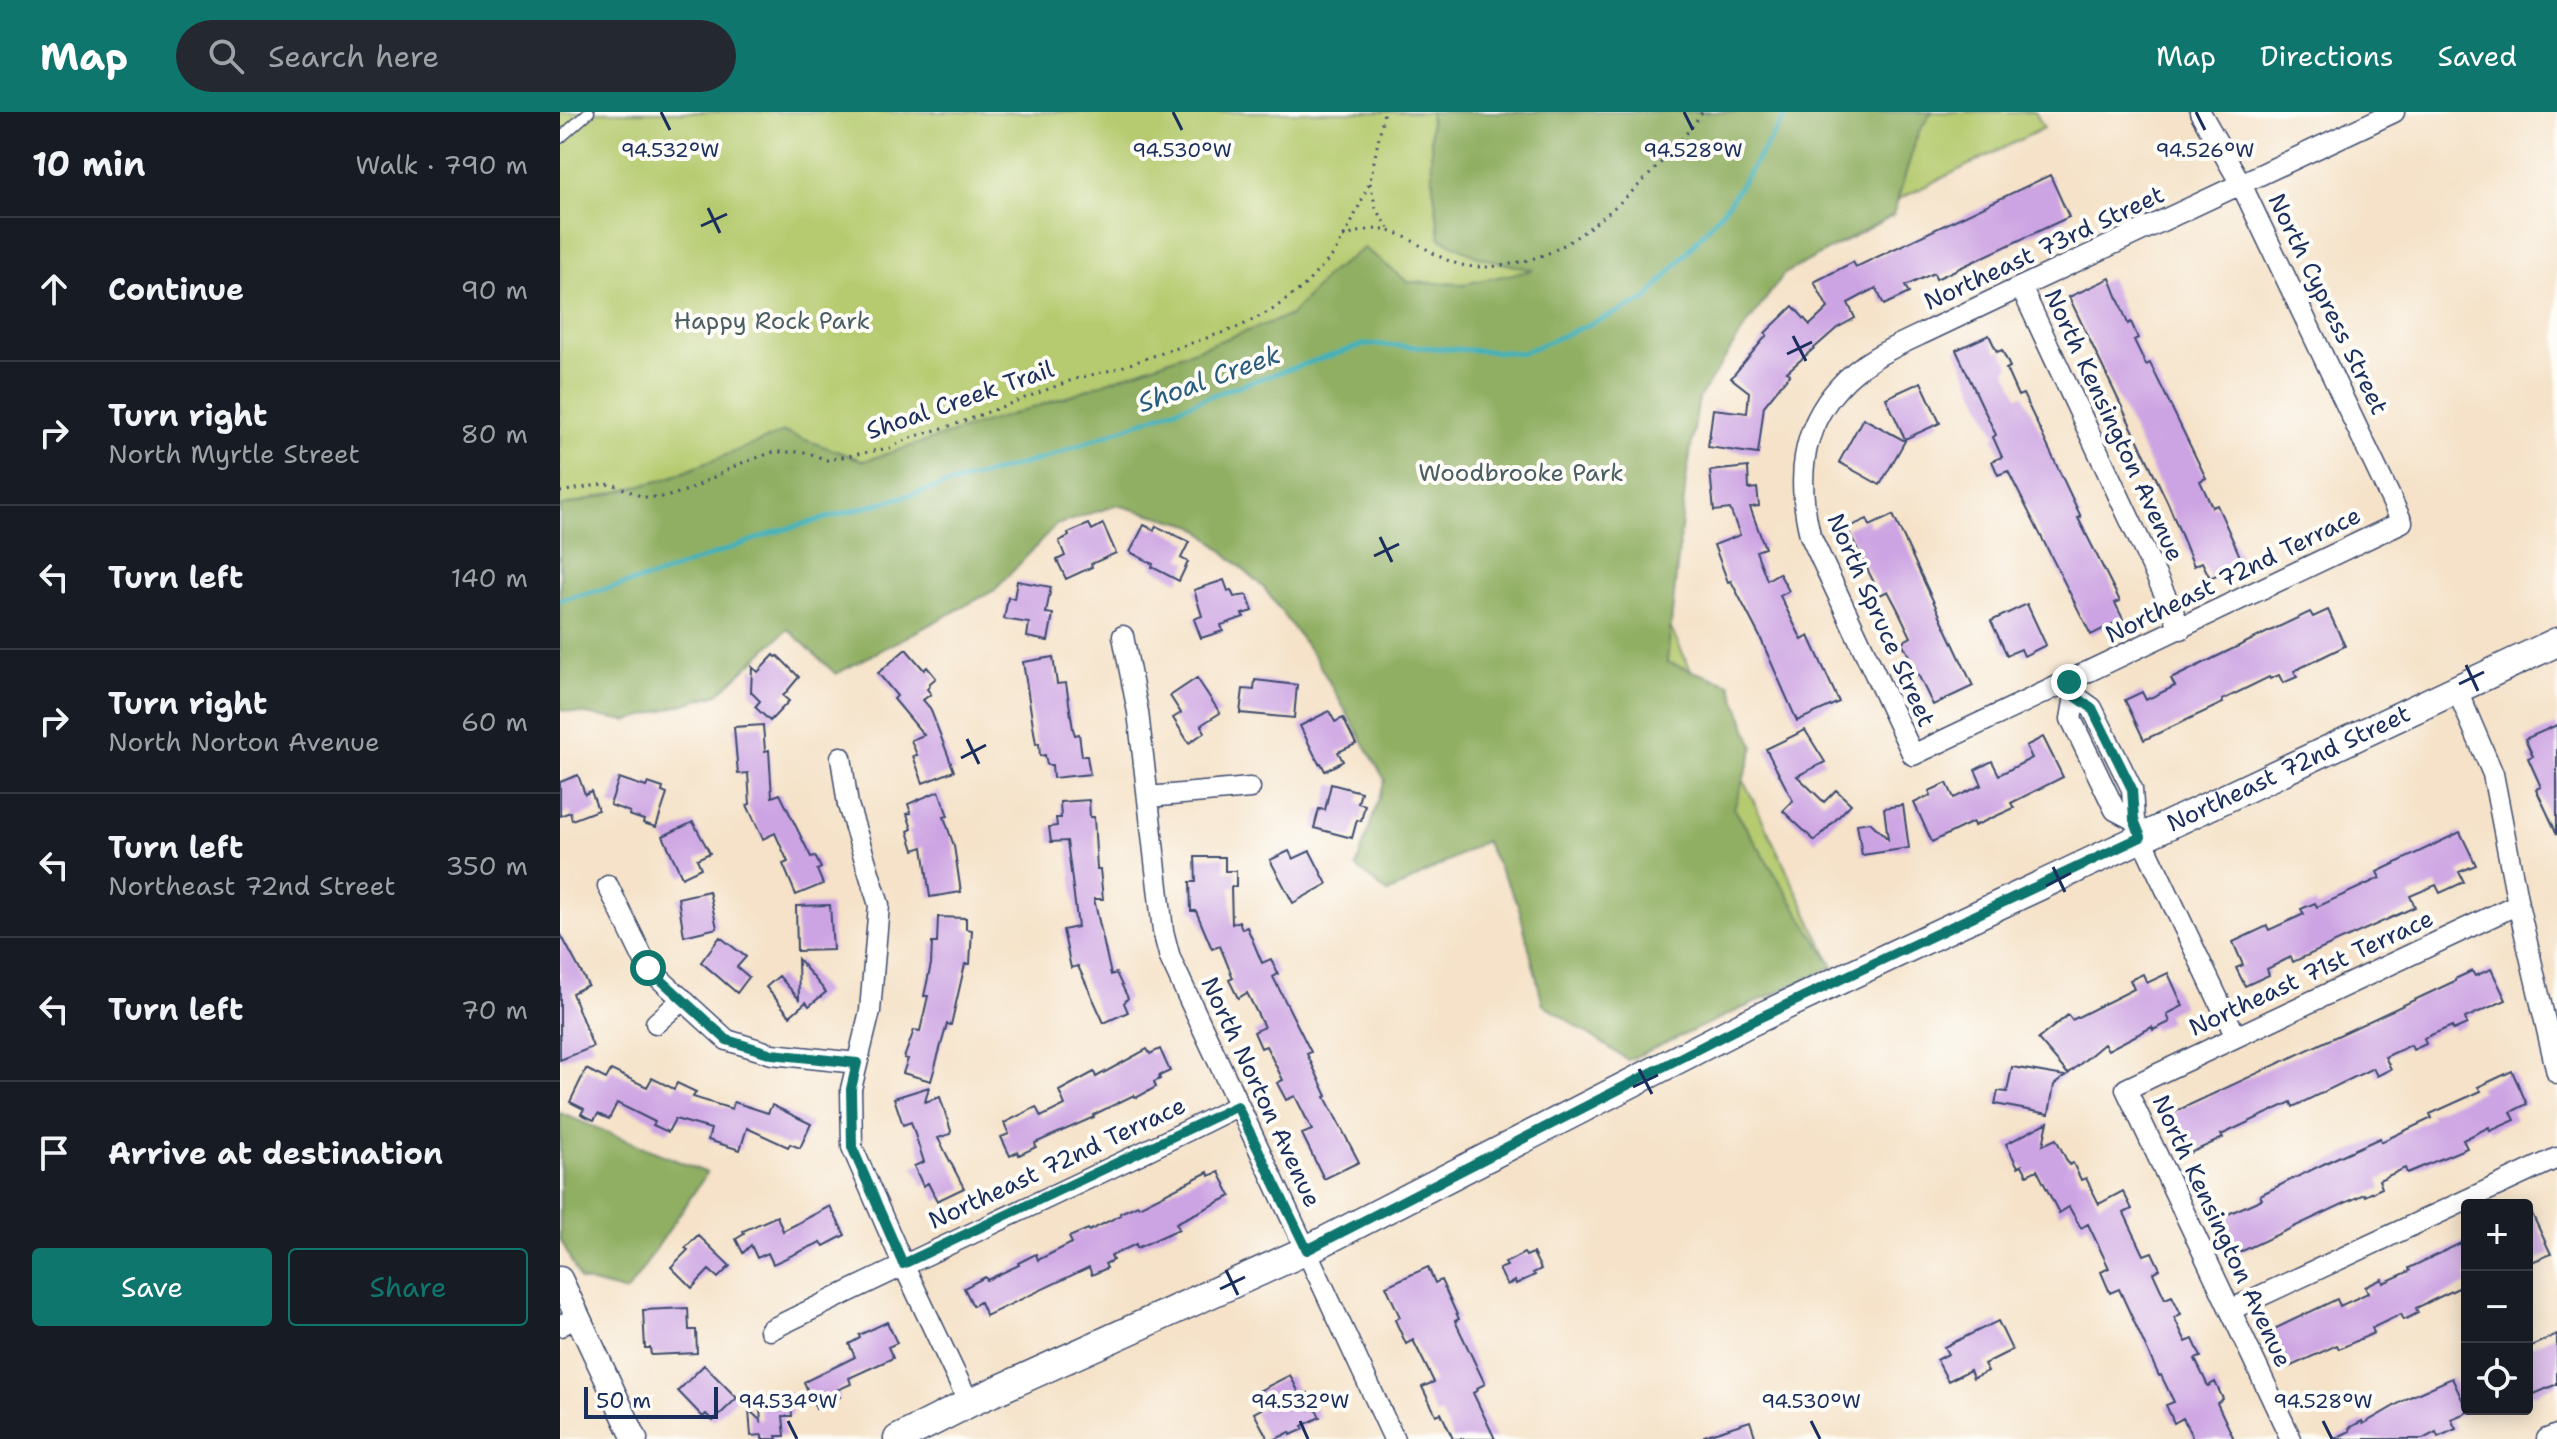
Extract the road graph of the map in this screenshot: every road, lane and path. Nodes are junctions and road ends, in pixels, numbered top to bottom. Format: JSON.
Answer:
{"nodes":[{"id":1,"x":589,"y":112,"type":"edge"},
{"id":2,"x":1384,"y":112,"type":"edge"},
{"id":3,"x":1702,"y":112,"type":"edge"},
{"id":4,"x":2200,"y":112,"type":"edge"},
{"id":5,"x":2394,"y":112,"type":"edge"},
{"id":6,"x":560,"y":138,"type":"edge"},
{"id":7,"x":1370,"y":181,"type":"junction"},
{"id":8,"x":2241,"y":184,"type":"junction"},
{"id":9,"x":1390,"y":230,"type":"junction"},
{"id":10,"x":1343,"y":237,"type":"junction"},
{"id":11,"x":2021,"y":287,"type":"junction"},
{"id":12,"x":1804,"y":458,"type":"joint"},
{"id":13,"x":560,"y":492,"type":"edge"},
{"id":14,"x":2402,"y":522,"type":"joint"},
{"id":15,"x":2181,"y":629,"type":"junction"},
{"id":16,"x":1123,"y":636,"type":"dead end"},
{"id":17,"x":2557,"y":642,"type":"edge"},
{"id":18,"x":2072,"y":689,"type":"junction"},
{"id":19,"x":2457,"y":690,"type":"junction"},
{"id":20,"x":1913,"y":755,"type":"joint"},
{"id":21,"x":841,"y":757,"type":"dead end"},
{"id":22,"x":1250,"y":788,"type":"dead end"},
{"id":23,"x":1148,"y":797,"type":"junction"},
{"id":24,"x":2138,"y":829,"type":"junction"},
{"id":25,"x":608,"y":886,"type":"dead end"},
{"id":26,"x":2518,"y":904,"type":"junction"},
{"id":27,"x":683,"y":999,"type":"junction"},
{"id":28,"x":656,"y":1023,"type":"dead end"},
{"id":29,"x":2236,"y":1037,"type":"junction"},
{"id":30,"x":857,"y":1063,"type":"junction"},
{"id":31,"x":2557,"y":1073,"type":"edge"},
{"id":32,"x":2126,"y":1089,"type":"joint"},
{"id":33,"x":1237,"y":1106,"type":"junction"},
{"id":34,"x":2557,"y":1158,"type":"edge"},
{"id":35,"x":1307,"y":1250,"type":"junction"},
{"id":36,"x":903,"y":1264,"type":"junction"},
{"id":37,"x":560,"y":1279,"type":"edge"},
{"id":38,"x":2230,"y":1310,"type":"junction"},
{"id":39,"x":569,"y":1321,"type":"edge"},
{"id":40,"x":770,"y":1330,"type":"dead end"},
{"id":41,"x":969,"y":1403,"type":"junction"},
{"id":42,"x":2557,"y":1435,"type":"edge"},
{"id":43,"x":635,"y":1439,"type":"edge"},
{"id":44,"x":898,"y":1439,"type":"edge"},
{"id":45,"x":1394,"y":1439,"type":"edge"},
{"id":46,"x":2291,"y":1439,"type":"edge"},
{"id":47,"x":2547,"y":1439,"type":"edge"}],
"edges":[{"from":1,"to":6,"type":"lane"},
{"from":2,"to":7,"type":"path","name":"Shoal Creek Trail"},
{"from":3,"to":9,"type":"path"},
{"from":4,"to":8,"type":"street","name":"North Cypress Street"},
{"from":5,"to":8,"type":"street","name":"Northeast 73rd Street"},
{"from":7,"to":9,"type":"path"},
{"from":7,"to":10,"type":"path","name":"Shoal Creek Trail"},
{"from":8,"to":11,"type":"street","name":"Northeast 73rd Street"},
{"from":8,"to":14,"type":"street","name":"North Cypress Street"},
{"from":9,"to":10,"type":"path"},
{"from":10,"to":13,"type":"path","name":"Shoal Creek Trail"},
{"from":11,"to":12,"type":"street","name":"Northeast 73rd Street"},
{"from":11,"to":15,"type":"street","name":"North Kensington Avenue"},
{"from":12,"to":20,"type":"street","name":"North Spruce Street"},
{"from":14,"to":15,"type":"street","name":"Northeast 72nd Terrace"},
{"from":15,"to":18,"type":"street","name":"Northeast 72nd Terrace"},
{"from":16,"to":23,"type":"street","name":"North Norton Avenue"},
{"from":17,"to":19,"type":"main road","name":"Northeast 72nd Street"},
{"from":18,"to":20,"type":"street","name":"Northeast 72nd Terrace"},
{"from":18,"to":24,"type":"street"},
{"from":19,"to":24,"type":"main road","name":"Northeast 72nd Street"},
{"from":19,"to":26,"type":"street"},
{"from":21,"to":30,"type":"street"},
{"from":22,"to":23,"type":"street"},
{"from":23,"to":33,"type":"street","name":"North Norton Avenue"},
{"from":24,"to":29,"type":"street"},
{"from":24,"to":35,"type":"main road","name":"Northeast 72nd Street"},
{"from":25,"to":27,"type":"street"},
{"from":26,"to":29,"type":"street","name":"Northeast 71st Terrace"},
{"from":26,"to":31,"type":"street"},
{"from":27,"to":28,"type":"street"},
{"from":27,"to":30,"type":"street"},
{"from":29,"to":32,"type":"street","name":"Northeast 71st Terrace"},
{"from":30,"to":36,"type":"street"},
{"from":32,"to":38,"type":"street","name":"North Kensington Avenue"},
{"from":33,"to":35,"type":"street","name":"North Norton Avenue"},
{"from":33,"to":36,"type":"street","name":"Northeast 72nd Terrace"},
{"from":34,"to":38,"type":"street"},
{"from":35,"to":41,"type":"main road","name":"Northeast 72nd Street"},
{"from":35,"to":45,"type":"street","name":"North Norton Avenue"},
{"from":36,"to":40,"type":"street","name":"Northeast 72nd Terrace"},
{"from":36,"to":41,"type":"street"},
{"from":37,"to":39,"type":"street"},
{"from":38,"to":46,"type":"street","name":"North Kensington Avenue"},
{"from":39,"to":43,"type":"street"},
{"from":41,"to":44,"type":"main road","name":"Northeast 72nd Street"},
{"from":42,"to":47,"type":"street"}]}
